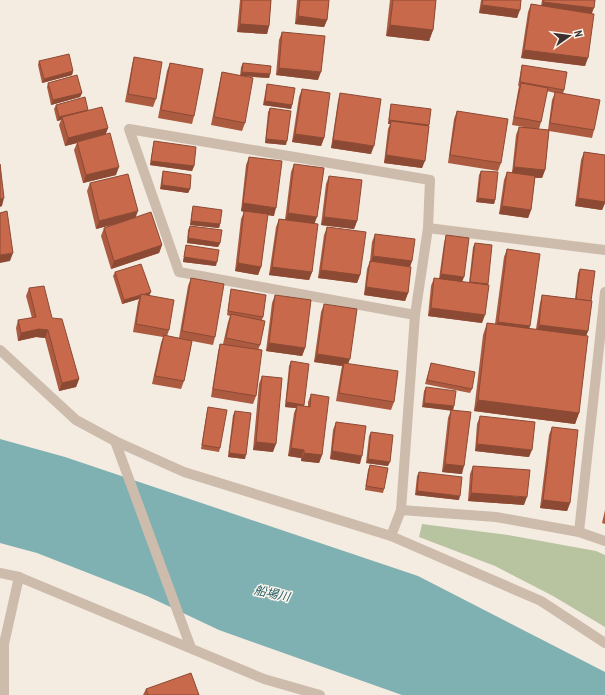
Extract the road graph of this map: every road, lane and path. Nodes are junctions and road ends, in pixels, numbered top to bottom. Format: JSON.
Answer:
{"nodes":[{"id":1,"x":428,"y":228,"type":"junction"},
{"id":2,"x":605,"y":250,"type":"edge"},
{"id":3,"x":605,"y":292,"type":"edge"},
{"id":4,"x":415,"y":315,"type":"junction"},
{"id":5,"x":0,"y":350,"type":"edge"},
{"id":6,"x":115,"y":441,"type":"junction"},
{"id":7,"x":401,"y":510,"type":"junction"},
{"id":8,"x":578,"y":532,"type":"junction"},
{"id":9,"x":391,"y":536,"type":"junction"},
{"id":10,"x":605,"y":541,"type":"edge"},
{"id":11,"x":0,"y":574,"type":"edge"},
{"id":12,"x":19,"y":577,"type":"junction"},
{"id":13,"x":605,"y":643,"type":"edge"},
{"id":14,"x":191,"y":648,"type":"junction"},
{"id":15,"x":4,"y":695,"type":"edge"},
{"id":16,"x":320,"y":695,"type":"edge"}],
"edges":[{"from":1,"to":2,"type":"street"},
{"from":1,"to":4,"type":"street"},
{"from":1,"to":4,"type":"street"},
{"from":3,"to":8,"type":"street"},
{"from":4,"to":7,"type":"street"},
{"from":5,"to":6,"type":"street"},
{"from":6,"to":9,"type":"street"},
{"from":6,"to":14,"type":"street"},
{"from":7,"to":8,"type":"street"},
{"from":7,"to":9,"type":"street"},
{"from":8,"to":10,"type":"street"},
{"from":9,"to":13,"type":"street"},
{"from":11,"to":12,"type":"street"},
{"from":12,"to":14,"type":"street"},
{"from":12,"to":15,"type":"street"},
{"from":14,"to":16,"type":"street"}]}
